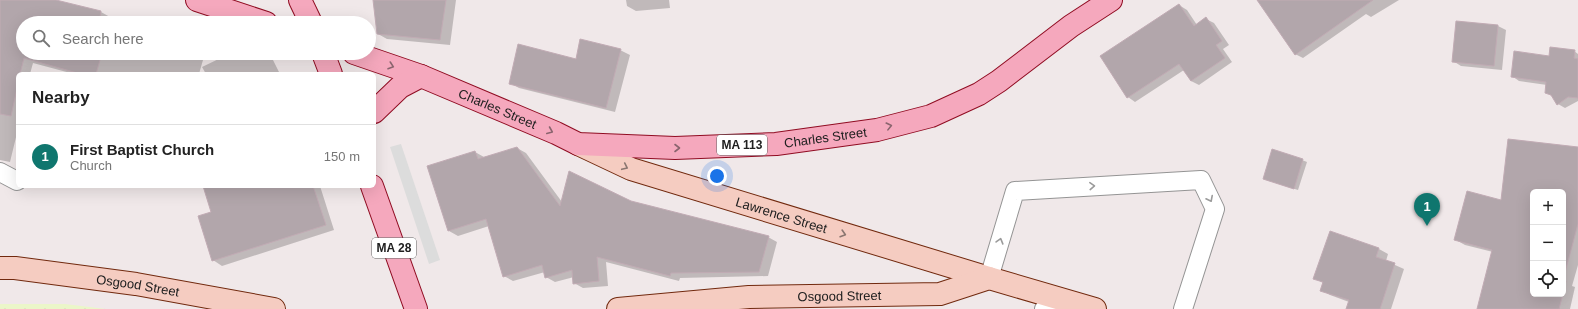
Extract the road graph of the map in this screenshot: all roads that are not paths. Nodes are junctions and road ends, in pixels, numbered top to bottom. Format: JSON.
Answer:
{"nodes":[{"id":1,"x":197,"y":0,"type":"edge"},
{"id":2,"x":300,"y":0,"type":"edge"},
{"id":3,"x":1111,"y":0,"type":"edge"},
{"id":4,"x":245,"y":16,"type":"edge"},
{"id":5,"x":307,"y":16,"type":"edge"},
{"id":6,"x":326,"y":60,"type":"edge"},
{"id":7,"x":374,"y":60,"type":"edge"},
{"id":8,"x":330,"y":72,"type":"edge"},
{"id":9,"x":421,"y":76,"type":"junction"},
{"id":10,"x":376,"y":110,"type":"edge"},
{"id":11,"x":578,"y":144,"type":"junction"},
{"id":12,"x":0,"y":172,"type":"edge"},
{"id":13,"x":16,"y":180,"type":"edge"},
{"id":14,"x":373,"y":188,"type":"edge"},
{"id":15,"x":0,"y":268,"type":"edge"},
{"id":16,"x":989,"y":278,"type":"junction"},
{"id":17,"x":213,"y":303,"type":"edge"},
{"id":18,"x":1055,"y":303,"type":"edge"},
{"id":19,"x":274,"y":309,"type":"edge"},
{"id":20,"x":416,"y":309,"type":"edge"},
{"id":21,"x":618,"y":309,"type":"edge"},
{"id":22,"x":1095,"y":309,"type":"edge"},
{"id":23,"x":1183,"y":309,"type":"edge"}],
"edges":[{"from":1,"to":4,"type":"main road"},
{"from":2,"to":5,"type":"main road"},
{"from":11,"to":3,"type":"main road","name":"Charles Street","number":"MA 113","one_way":true},
{"from":6,"to":8,"type":"main road"},
{"from":7,"to":9,"type":"main road","name":"Charles Street","number":"MA 113","one_way":true},
{"from":9,"to":10,"type":"main road"},
{"from":9,"to":11,"type":"main road","name":"Charles Street","number":"MA 113","one_way":true},
{"from":11,"to":16,"type":"main road","name":"Lawrence Street","one_way":true},
{"from":12,"to":13,"type":"lane"},
{"from":14,"to":20,"type":"main road","number":"MA 28"},
{"from":15,"to":17,"type":"main road","name":"Osgood Street"},
{"from":16,"to":18,"type":"main road"},
{"from":16,"to":21,"type":"main road","name":"Osgood Street"},
{"from":16,"to":23,"type":"lane","one_way":true},
{"from":17,"to":19,"type":"main road","name":"Osgood Street"},
{"from":18,"to":22,"type":"main road"}]}
